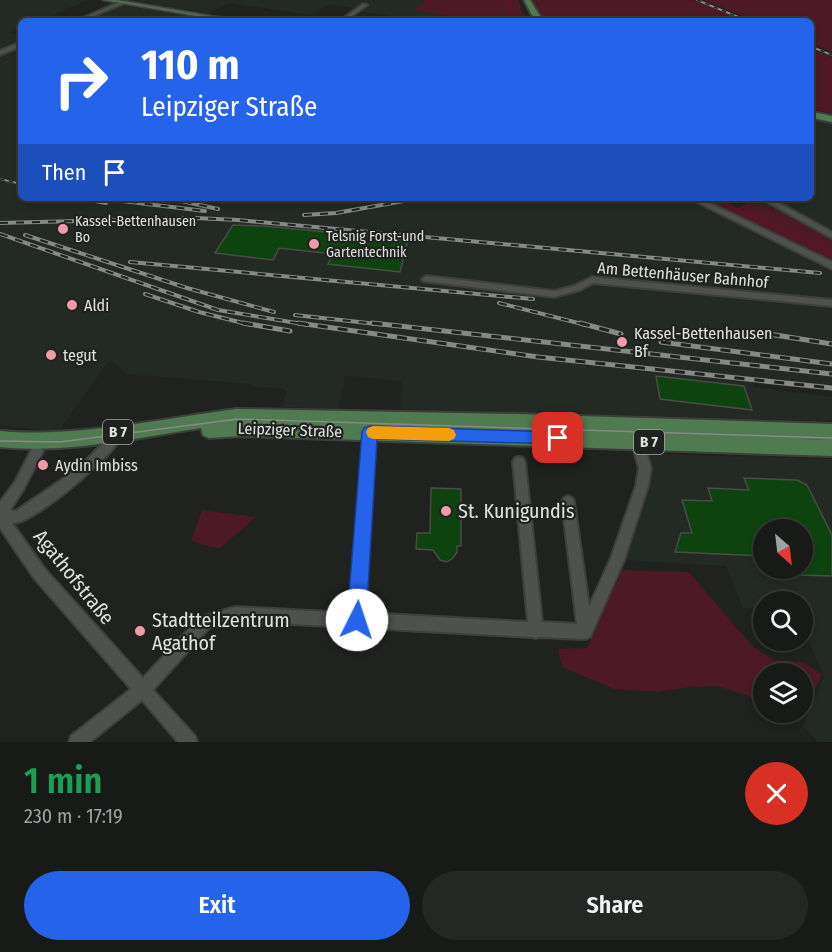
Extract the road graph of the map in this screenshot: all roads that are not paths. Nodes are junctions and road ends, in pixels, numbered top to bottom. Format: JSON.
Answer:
{"nodes":[{"id":1,"x":106,"y":0,"type":"edge"},
{"id":2,"x":525,"y":0,"type":"edge"},
{"id":3,"x":122,"y":3,"type":"junction"},
{"id":4,"x":365,"y":5,"type":"dead end"},
{"id":5,"x":85,"y":18,"type":"edge"},
{"id":6,"x":219,"y":18,"type":"edge"},
{"id":7,"x":346,"y":18,"type":"edge"},
{"id":8,"x":535,"y":18,"type":"edge"},
{"id":9,"x":18,"y":45,"type":"edge"},
{"id":10,"x":0,"y":53,"type":"edge"},
{"id":11,"x":814,"y":114,"type":"edge"},
{"id":12,"x":832,"y":118,"type":"edge"},
{"id":13,"x":699,"y":201,"type":"edge"},
{"id":14,"x":770,"y":201,"type":"edge"},
{"id":15,"x":832,"y":235,"type":"edge"},
{"id":16,"x":832,"y":266,"type":"edge"},
{"id":17,"x":426,"y":279,"type":"dead end"},
{"id":18,"x":832,"y":303,"type":"edge"},
{"id":19,"x":370,"y":432,"type":"junction"},
{"id":20,"x":832,"y":432,"type":"edge"},
{"id":21,"x":0,"y":440,"type":"edge"},
{"id":22,"x":638,"y":442,"type":"junction"},
{"id":23,"x":111,"y":443,"type":"junction"},
{"id":24,"x":39,"y":446,"type":"junction"},
{"id":25,"x":832,"y":448,"type":"edge"},
{"id":26,"x":0,"y":450,"type":"edge"},
{"id":27,"x":519,"y":462,"type":"dead end"},
{"id":28,"x":568,"y":502,"type":"dead end"},
{"id":29,"x":0,"y":515,"type":"edge"},
{"id":30,"x":357,"y":620,"type":"junction"},
{"id":31,"x":536,"y":631,"type":"junction"},
{"id":32,"x":585,"y":632,"type":"junction"},
{"id":33,"x":142,"y":690,"type":"junction"},
{"id":34,"x":77,"y":742,"type":"edge"},
{"id":35,"x":189,"y":742,"type":"edge"}],
"edges":[{"from":1,"to":3,"type":"main road"},
{"from":2,"to":8,"type":"main road"},
{"from":3,"to":5,"type":"street"},
{"from":3,"to":6,"type":"main road"},
{"from":4,"to":7,"type":"street"},
{"from":9,"to":10,"type":"street"},
{"from":11,"to":12,"type":"main road"},
{"from":13,"to":16,"type":"street"},
{"from":14,"to":15,"type":"street"},
{"from":17,"to":18,"type":"street","name":"Am Bettenhäuser Bahnhof"},
{"from":19,"to":22,"type":"main road","name":"Leipziger Straße","number":"B 7"},
{"from":19,"to":23,"type":"main road","name":"Leipziger Straße","number":"B 7"},
{"from":19,"to":30,"type":"street"},
{"from":20,"to":24,"type":"main road","name":"Leipziger Straße","number":"B 7"},
{"from":21,"to":24,"type":"main road","name":"Leipziger Straße","number":"B 7"},
{"from":22,"to":25,"type":"main road","name":"Leipziger Straße","number":"B 7"},
{"from":22,"to":32,"type":"street"},
{"from":23,"to":24,"type":"main road","name":"Leipziger Straße","number":"B 7"},
{"from":23,"to":29,"type":"street"},
{"from":24,"to":26,"type":"main road","name":"Leipziger Straße","number":"B 7"},
{"from":24,"to":29,"type":"street"},
{"from":27,"to":31,"type":"street"},
{"from":28,"to":32,"type":"street"},
{"from":29,"to":33,"type":"street","name":"Agathofstraße"},
{"from":30,"to":31,"type":"street"},
{"from":30,"to":33,"type":"street"},
{"from":31,"to":32,"type":"street"},
{"from":33,"to":34,"type":"street"},
{"from":33,"to":35,"type":"street","name":"Agathofstraße"}]}
